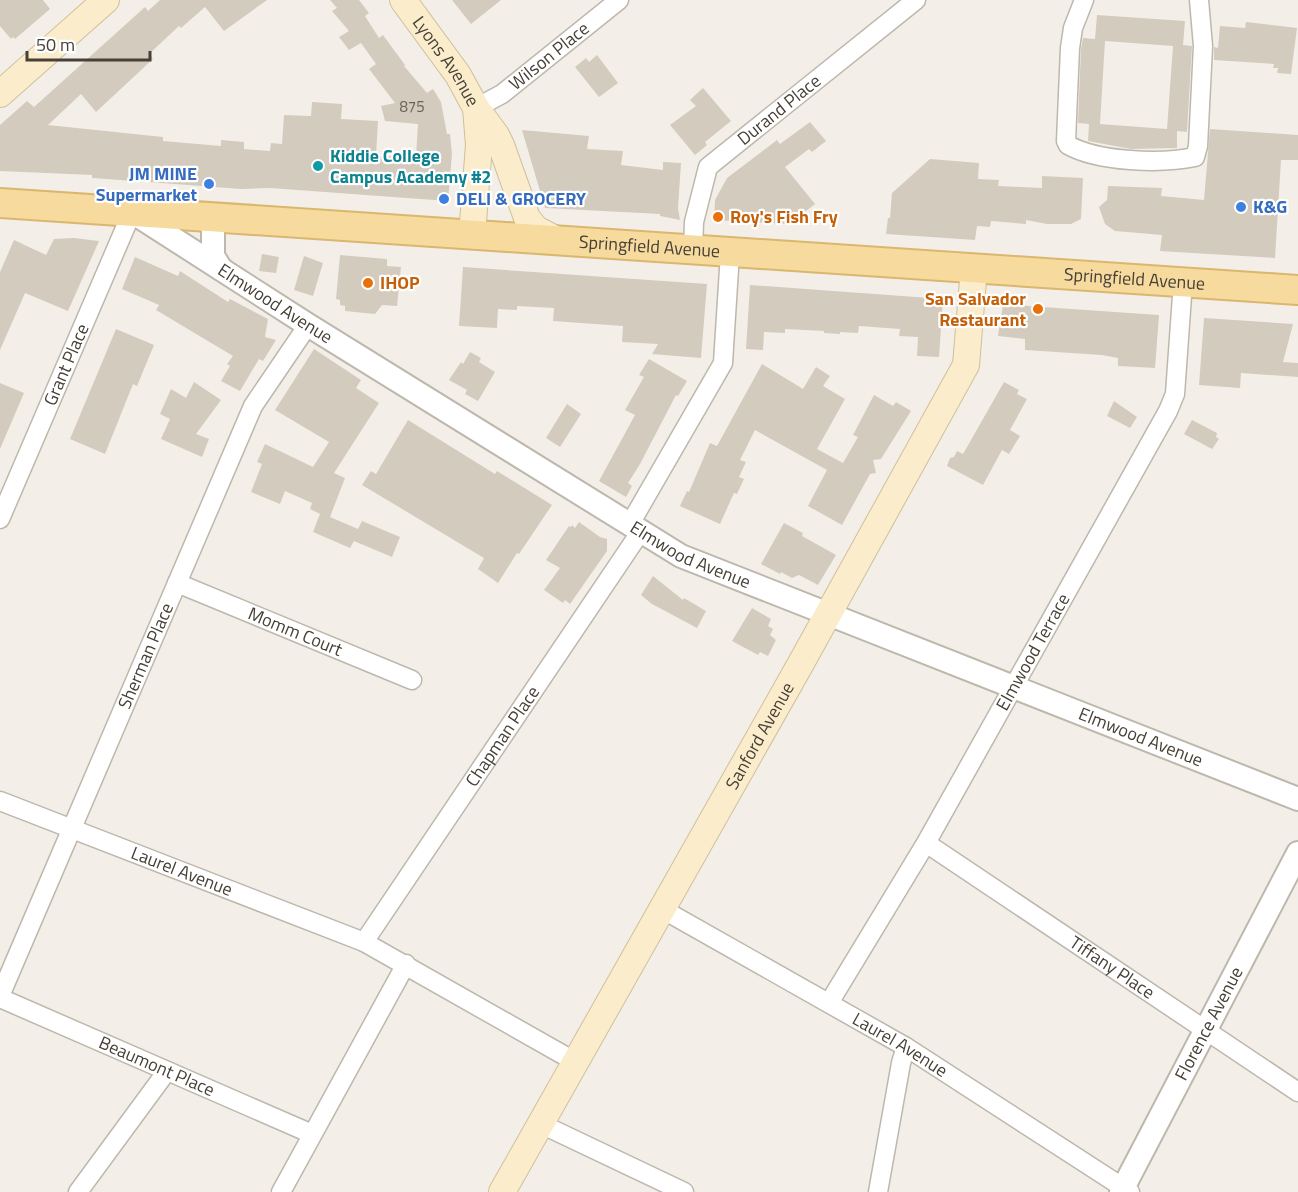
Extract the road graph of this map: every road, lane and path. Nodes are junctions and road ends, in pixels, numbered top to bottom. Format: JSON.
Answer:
{"nodes":[{"id":1,"x":106,"y":0,"type":"edge"},
{"id":2,"x":403,"y":0,"type":"edge"},
{"id":3,"x":619,"y":0,"type":"edge"},
{"id":4,"x":916,"y":0,"type":"edge"},
{"id":5,"x":1084,"y":0,"type":"edge"},
{"id":6,"x":1199,"y":0,"type":"edge"},
{"id":7,"x":0,"y":94,"type":"edge"},
{"id":8,"x":476,"y":108,"type":"junction"},
{"id":9,"x":0,"y":203,"type":"edge"},
{"id":10,"x":132,"y":212,"type":"junction"},
{"id":11,"x":213,"y":217,"type":"junction"},
{"id":12,"x":472,"y":235,"type":"junction"},
{"id":13,"x":559,"y":242,"type":"junction"},
{"id":14,"x":693,"y":250,"type":"junction"},
{"id":15,"x":730,"y":253,"type":"junction"},
{"id":16,"x":974,"y":268,"type":"junction"},
{"id":17,"x":221,"y":269,"type":"junction"},
{"id":18,"x":1183,"y":282,"type":"junction"},
{"id":19,"x":1298,"y":290,"type":"edge"},
{"id":20,"x":308,"y":325,"type":"junction"},
{"id":21,"x":0,"y":519,"type":"edge"},
{"id":22,"x":636,"y":528,"type":"junction"},
{"id":23,"x":177,"y":582,"type":"junction"},
{"id":24,"x":828,"y":615,"type":"junction"},
{"id":25,"x":412,"y":680,"type":"dead end"},
{"id":26,"x":1013,"y":687,"type":"junction"},
{"id":27,"x":1298,"y":799,"type":"edge"},
{"id":28,"x":0,"y":801,"type":"edge"},
{"id":29,"x":72,"y":828,"type":"junction"},
{"id":30,"x":926,"y":843,"type":"junction"},
{"id":31,"x":1298,"y":853,"type":"edge"},
{"id":32,"x":662,"y":909,"type":"junction"},
{"id":33,"x":364,"y":942,"type":"junction"},
{"id":34,"x":406,"y":964,"type":"junction"},
{"id":35,"x":0,"y":997,"type":"edge"},
{"id":36,"x":830,"y":1003,"type":"junction"},
{"id":37,"x":1206,"y":1030,"type":"junction"},
{"id":38,"x":906,"y":1047,"type":"junction"},
{"id":39,"x":574,"y":1061,"type":"junction"},
{"id":40,"x":167,"y":1071,"type":"junction"},
{"id":41,"x":1298,"y":1092,"type":"edge"},
{"id":42,"x":541,"y":1124,"type":"junction"},
{"id":43,"x":312,"y":1134,"type":"junction"},
{"id":44,"x":1125,"y":1190,"type":"edge"},
{"id":45,"x":78,"y":1192,"type":"edge"},
{"id":46,"x":281,"y":1192,"type":"edge"},
{"id":47,"x":502,"y":1192,"type":"edge"},
{"id":48,"x":684,"y":1192,"type":"edge"},
{"id":49,"x":878,"y":1192,"type":"edge"}],
"edges":[{"from":1,"to":7,"type":"main road"},
{"from":2,"to":8,"type":"main road","name":"Lyons Avenue"},
{"from":3,"to":8,"type":"street","name":"Wilson Place"},
{"from":4,"to":14,"type":"street","name":"Durand Place"},
{"from":5,"to":6,"type":"street"},
{"from":8,"to":12,"type":"main road","name":"Lyons Avenue"},
{"from":8,"to":13,"type":"main road"},
{"from":9,"to":10,"type":"main road","name":"Springfield Avenue"},
{"from":10,"to":11,"type":"main road","name":"Springfield Avenue"},
{"from":10,"to":17,"type":"street","name":"Elmwood Avenue"},
{"from":10,"to":21,"type":"street","name":"Grant Place"},
{"from":11,"to":12,"type":"main road","name":"Springfield Avenue"},
{"from":11,"to":17,"type":"street"},
{"from":12,"to":13,"type":"main road","name":"Springfield Avenue"},
{"from":13,"to":14,"type":"main road","name":"Springfield Avenue"},
{"from":14,"to":15,"type":"main road","name":"Springfield Avenue"},
{"from":15,"to":16,"type":"main road","name":"Springfield Avenue"},
{"from":15,"to":22,"type":"street","name":"Chapman Place"},
{"from":16,"to":18,"type":"main road","name":"Springfield Avenue"},
{"from":16,"to":24,"type":"main road","name":"Sanford Avenue"},
{"from":17,"to":20,"type":"street","name":"Elmwood Avenue"},
{"from":18,"to":19,"type":"main road","name":"Springfield Avenue"},
{"from":18,"to":26,"type":"street","name":"Elmwood Terrace"},
{"from":20,"to":22,"type":"street","name":"Elmwood Avenue"},
{"from":20,"to":23,"type":"street","name":"Sherman Place"},
{"from":22,"to":24,"type":"street","name":"Elmwood Avenue"},
{"from":22,"to":33,"type":"street","name":"Chapman Place"},
{"from":23,"to":25,"type":"street","name":"Momm Court"},
{"from":23,"to":29,"type":"street","name":"Sherman Place"},
{"from":24,"to":26,"type":"street","name":"Elmwood Avenue"},
{"from":24,"to":32,"type":"main road","name":"Sanford Avenue"},
{"from":26,"to":27,"type":"street","name":"Elmwood Avenue"},
{"from":26,"to":30,"type":"street","name":"Elmwood Terrace"},
{"from":28,"to":29,"type":"street","name":"Laurel Avenue"},
{"from":29,"to":33,"type":"street","name":"Laurel Avenue"},
{"from":29,"to":35,"type":"street","name":"Sherman Place"},
{"from":30,"to":36,"type":"street","name":"Elmwood Terrace"},
{"from":30,"to":37,"type":"street","name":"Tiffany Place"},
{"from":31,"to":37,"type":"street","name":"Florence Avenue"},
{"from":32,"to":36,"type":"street","name":"Laurel Avenue"},
{"from":32,"to":39,"type":"main road","name":"Sanford Avenue"},
{"from":33,"to":34,"type":"street","name":"Laurel Avenue"},
{"from":34,"to":39,"type":"street"},
{"from":34,"to":43,"type":"street"},
{"from":35,"to":40,"type":"street","name":"Beaumont Place"},
{"from":36,"to":38,"type":"street","name":"Laurel Avenue"},
{"from":37,"to":41,"type":"street","name":"Tiffany Place"},
{"from":37,"to":44,"type":"street","name":"Florence Avenue"},
{"from":38,"to":44,"type":"street","name":"Laurel Avenue"},
{"from":38,"to":49,"type":"street"},
{"from":39,"to":42,"type":"main road","name":"Sanford Avenue"},
{"from":40,"to":43,"type":"street","name":"Beaumont Place"},
{"from":40,"to":45,"type":"street"},
{"from":42,"to":47,"type":"main road","name":"Sanford Avenue"},
{"from":42,"to":48,"type":"street"},
{"from":43,"to":46,"type":"street"}]}
